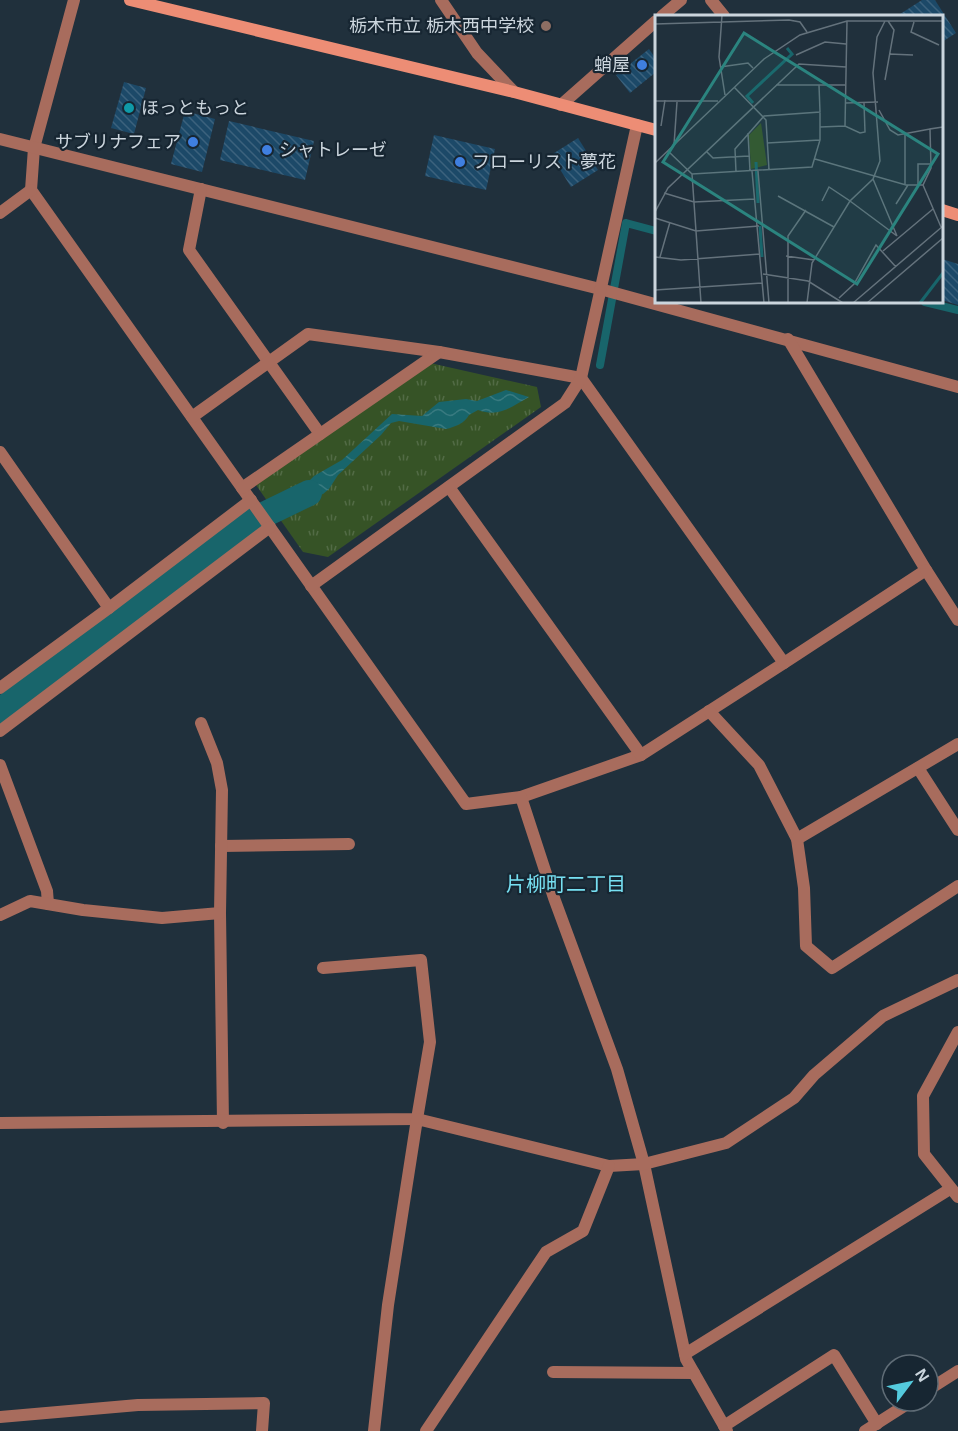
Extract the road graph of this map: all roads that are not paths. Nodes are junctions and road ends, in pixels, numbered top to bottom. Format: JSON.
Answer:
{"nodes":[{"id":1,"x":74,"y":0,"type":"edge"},
{"id":2,"x":130,"y":0,"type":"edge"},
{"id":3,"x":441,"y":0,"type":"edge"},
{"id":4,"x":681,"y":0,"type":"edge"},
{"id":5,"x":711,"y":0,"type":"edge"},
{"id":6,"x":663,"y":15,"type":"edge"},
{"id":7,"x":723,"y":15,"type":"edge"},
{"id":8,"x":655,"y":23,"type":"edge"},
{"id":9,"x":513,"y":92,"type":"junction"},
{"id":10,"x":561,"y":105,"type":"junction"},
{"id":11,"x":637,"y":125,"type":"junction"},
{"id":12,"x":655,"y":130,"type":"edge"},
{"id":13,"x":0,"y":139,"type":"edge"},
{"id":14,"x":34,"y":147,"type":"junction"},
{"id":15,"x":201,"y":189,"type":"junction"},
{"id":16,"x":31,"y":190,"type":"junction"},
{"id":17,"x":943,"y":210,"type":"edge"},
{"id":18,"x":0,"y":213,"type":"edge"},
{"id":19,"x":958,"y":215,"type":"edge"},
{"id":20,"x":600,"y":289,"type":"junction"},
{"id":21,"x":788,"y":339,"type":"junction"},
{"id":22,"x":439,"y":352,"type":"junction"},
{"id":23,"x":270,"y":361,"type":"junction"},
{"id":24,"x":581,"y":378,"type":"junction"},
{"id":25,"x":958,"y":387,"type":"edge"},
{"id":26,"x":192,"y":417,"type":"junction"},
{"id":27,"x":321,"y":434,"type":"junction"},
{"id":28,"x":0,"y":452,"type":"edge"},
{"id":29,"x":449,"y":487,"type":"junction"},
{"id":30,"x":242,"y":488,"type":"junction"},
{"id":31,"x":251,"y":500,"type":"junction"},
{"id":32,"x":270,"y":527,"type":"junction"},
{"id":33,"x":926,"y":570,"type":"junction"},
{"id":34,"x":311,"y":586,"type":"junction"},
{"id":35,"x":109,"y":608,"type":"junction"},
{"id":36,"x":958,"y":620,"type":"edge"},
{"id":37,"x":784,"y":663,"type":"junction"},
{"id":38,"x":0,"y":688,"type":"edge"},
{"id":39,"x":710,"y":711,"type":"junction"},
{"id":40,"x":201,"y":723,"type":"dead end"},
{"id":41,"x":0,"y":730,"type":"edge"},
{"id":42,"x":958,"y":744,"type":"edge"},
{"id":43,"x":640,"y":755,"type":"junction"},
{"id":44,"x":0,"y":765,"type":"edge"},
{"id":45,"x":918,"y":768,"type":"junction"},
{"id":46,"x":521,"y":796,"type":"junction"},
{"id":47,"x":958,"y":830,"type":"edge"},
{"id":48,"x":797,"y":839,"type":"junction"},
{"id":49,"x":350,"y":844,"type":"dead end"},
{"id":50,"x":221,"y":846,"type":"junction"},
{"id":51,"x":958,"y":886,"type":"edge"},
{"id":52,"x":48,"y":904,"type":"junction"},
{"id":53,"x":220,"y":913,"type":"junction"},
{"id":54,"x":0,"y":915,"type":"edge"},
{"id":55,"x":323,"y":968,"type":"dead end"},
{"id":56,"x":958,"y":980,"type":"edge"},
{"id":57,"x":958,"y":1032,"type":"edge"},
{"id":58,"x":417,"y":1119,"type":"junction"},
{"id":59,"x":223,"y":1122,"type":"junction"},
{"id":60,"x":0,"y":1123,"type":"edge"},
{"id":61,"x":644,"y":1164,"type":"junction"},
{"id":62,"x":609,"y":1166,"type":"junction"},
{"id":63,"x":954,"y":1193,"type":"edge"},
{"id":64,"x":685,"y":1354,"type":"junction"},
{"id":65,"x":958,"y":1371,"type":"edge"},
{"id":66,"x":553,"y":1372,"type":"dead end"},
{"id":67,"x":694,"y":1373,"type":"junction"},
{"id":68,"x":940,"y":1382,"type":"edge"},
{"id":69,"x":893,"y":1413,"type":"edge"},
{"id":70,"x":0,"y":1417,"type":"edge"},
{"id":71,"x":871,"y":1427,"type":"edge"},
{"id":72,"x":726,"y":1429,"type":"edge"},
{"id":73,"x":262,"y":1431,"type":"edge"},
{"id":74,"x":374,"y":1431,"type":"edge"},
{"id":75,"x":426,"y":1431,"type":"edge"}],
"edges":[{"from":1,"to":14,"type":"street"},
{"from":2,"to":9,"type":"street"},
{"from":3,"to":9,"type":"street"},
{"from":4,"to":6,"type":"street"},
{"from":5,"to":7,"type":"street"},
{"from":8,"to":10,"type":"street"},
{"from":9,"to":10,"type":"street"},
{"from":10,"to":11,"type":"street"},
{"from":11,"to":12,"type":"street"},
{"from":11,"to":20,"type":"street"},
{"from":13,"to":14,"type":"street"},
{"from":14,"to":15,"type":"street"},
{"from":14,"to":16,"type":"street"},
{"from":15,"to":20,"type":"street"},
{"from":15,"to":23,"type":"street"},
{"from":16,"to":18,"type":"street"},
{"from":16,"to":26,"type":"street"},
{"from":17,"to":19,"type":"street"},
{"from":20,"to":21,"type":"street"},
{"from":20,"to":24,"type":"street"},
{"from":21,"to":25,"type":"street"},
{"from":21,"to":33,"type":"street"},
{"from":22,"to":23,"type":"street"},
{"from":22,"to":24,"type":"street"},
{"from":22,"to":27,"type":"street"},
{"from":23,"to":26,"type":"street"},
{"from":23,"to":27,"type":"street"},
{"from":24,"to":29,"type":"street"},
{"from":24,"to":37,"type":"street"},
{"from":26,"to":30,"type":"street"},
{"from":27,"to":30,"type":"street"},
{"from":28,"to":35,"type":"street"},
{"from":29,"to":34,"type":"street"},
{"from":29,"to":43,"type":"street"},
{"from":30,"to":31,"type":"street"},
{"from":31,"to":32,"type":"street"},
{"from":31,"to":35,"type":"street"},
{"from":32,"to":34,"type":"street"},
{"from":32,"to":41,"type":"street"},
{"from":33,"to":36,"type":"street"},
{"from":33,"to":37,"type":"street"},
{"from":34,"to":46,"type":"street"},
{"from":35,"to":38,"type":"street"},
{"from":37,"to":39,"type":"street"},
{"from":39,"to":43,"type":"street"},
{"from":39,"to":48,"type":"street"},
{"from":40,"to":50,"type":"street"},
{"from":42,"to":45,"type":"street"},
{"from":43,"to":46,"type":"street"},
{"from":44,"to":52,"type":"street"},
{"from":45,"to":47,"type":"street"},
{"from":45,"to":48,"type":"street"},
{"from":46,"to":61,"type":"street"},
{"from":48,"to":51,"type":"street"},
{"from":49,"to":50,"type":"street"},
{"from":50,"to":53,"type":"street"},
{"from":52,"to":53,"type":"street"},
{"from":52,"to":54,"type":"street"},
{"from":53,"to":59,"type":"street"},
{"from":55,"to":58,"type":"street"},
{"from":56,"to":61,"type":"street"},
{"from":57,"to":63,"type":"street"},
{"from":58,"to":59,"type":"street"},
{"from":58,"to":62,"type":"street"},
{"from":58,"to":74,"type":"street"},
{"from":59,"to":60,"type":"street"},
{"from":61,"to":62,"type":"street"},
{"from":61,"to":64,"type":"street"},
{"from":62,"to":75,"type":"street"},
{"from":63,"to":64,"type":"street"},
{"from":64,"to":67,"type":"street"},
{"from":65,"to":68,"type":"street"},
{"from":66,"to":67,"type":"street"},
{"from":67,"to":72,"type":"street"},
{"from":69,"to":71,"type":"street"},
{"from":70,"to":73,"type":"street"},
{"from":71,"to":72,"type":"street"}]}
